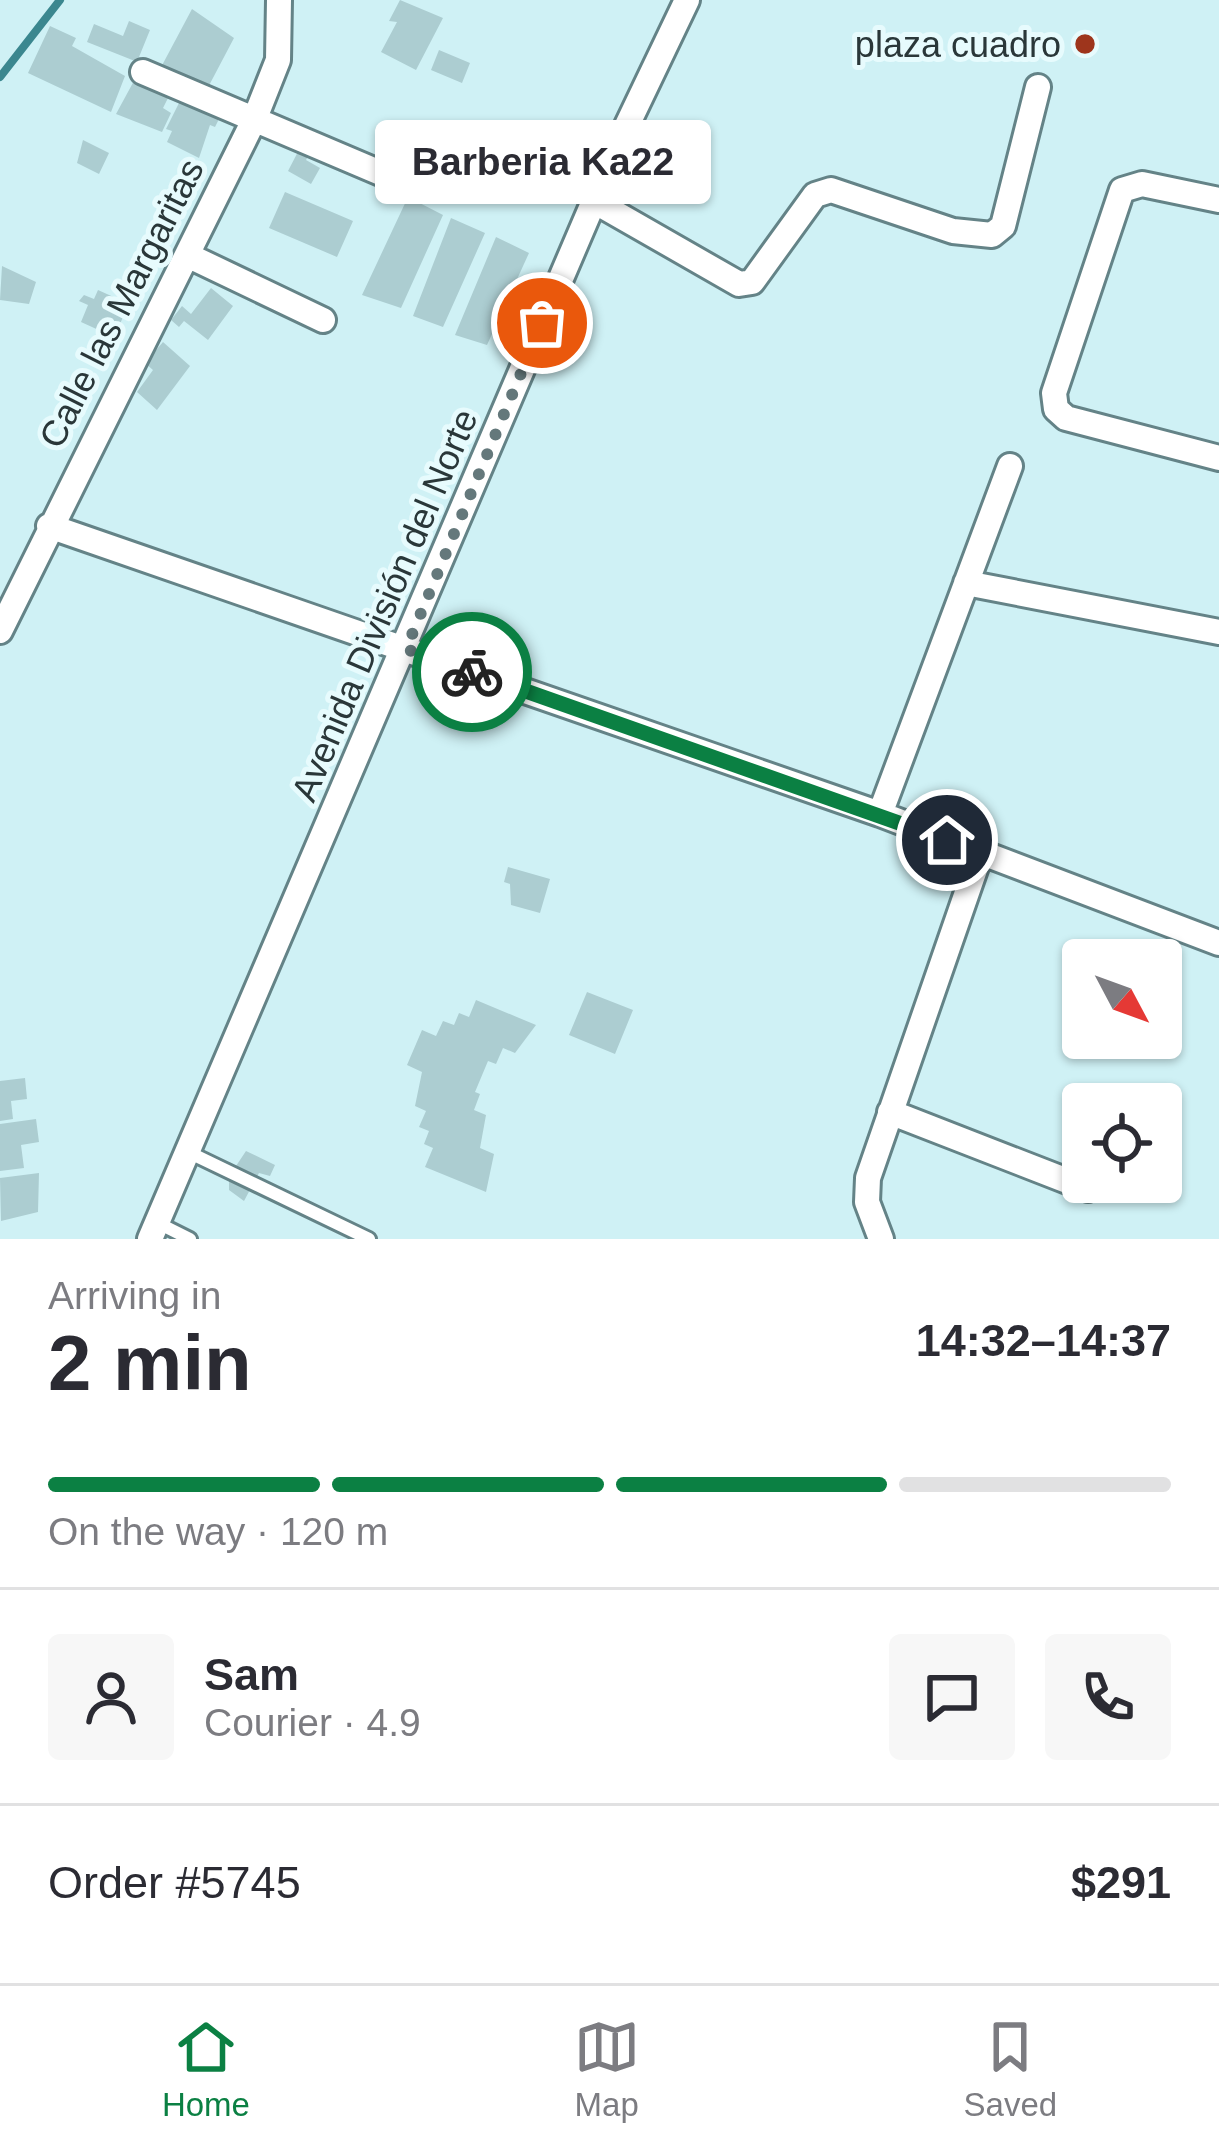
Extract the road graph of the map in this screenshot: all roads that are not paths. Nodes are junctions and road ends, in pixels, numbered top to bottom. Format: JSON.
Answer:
{"nodes":[{"id":1,"x":279,"y":0,"type":"edge"},
{"id":2,"x":687,"y":0,"type":"edge"},
{"id":3,"x":143,"y":72,"type":"dead end"},
{"id":4,"x":1038,"y":87,"type":"dead end"},
{"id":5,"x":255,"y":118,"type":"junction"},
{"id":6,"x":390,"y":177,"type":"dead end"},
{"id":7,"x":1219,"y":200,"type":"edge"},
{"id":8,"x":594,"y":201,"type":"junction"},
{"id":9,"x":187,"y":255,"type":"junction"},
{"id":10,"x":323,"y":320,"type":"dead end"},
{"id":11,"x":1219,"y":458,"type":"edge"},
{"id":12,"x":1010,"y":466,"type":"dead end"},
{"id":13,"x":50,"y":526,"type":"junction"},
{"id":14,"x":966,"y":584,"type":"junction"},
{"id":15,"x":0,"y":631,"type":"edge"},
{"id":16,"x":1219,"y":632,"type":"edge"},
{"id":17,"x":406,"y":649,"type":"junction"},
{"id":18,"x":880,"y":814,"type":"junction"},
{"id":19,"x":981,"y":853,"type":"junction"},
{"id":20,"x":1219,"y":943,"type":"edge"},
{"id":21,"x":890,"y":1112,"type":"junction"},
{"id":22,"x":185,"y":1150,"type":"junction"},
{"id":23,"x":1062,"y":1179,"type":"edge"},
{"id":24,"x":154,"y":1231,"type":"edge"},
{"id":25,"x":190,"y":1239,"type":"edge"},
{"id":26,"x":369,"y":1239,"type":"edge"},
{"id":27,"x":881,"y":1239,"type":"edge"}],
"edges":[{"from":1,"to":5,"type":"street","name":"Calle las Margaritas"},
{"from":2,"to":8,"type":"street","name":"Avenida División del Norte"},
{"from":3,"to":5,"type":"street"},
{"from":4,"to":8,"type":"street"},
{"from":5,"to":6,"type":"street"},
{"from":5,"to":9,"type":"street","name":"Calle las Margaritas"},
{"from":7,"to":11,"type":"street"},
{"from":8,"to":17,"type":"street","name":"Avenida División del Norte"},
{"from":9,"to":10,"type":"street"},
{"from":9,"to":13,"type":"street","name":"Calle las Margaritas"},
{"from":12,"to":14,"type":"street"},
{"from":13,"to":15,"type":"street","name":"Calle las Margaritas"},
{"from":13,"to":17,"type":"street"},
{"from":14,"to":16,"type":"street"},
{"from":14,"to":18,"type":"street"},
{"from":17,"to":18,"type":"street"},
{"from":17,"to":22,"type":"street","name":"Avenida División del Norte"},
{"from":18,"to":19,"type":"street"},
{"from":19,"to":20,"type":"street"},
{"from":19,"to":21,"type":"street"},
{"from":21,"to":23,"type":"street"},
{"from":21,"to":27,"type":"street"},
{"from":22,"to":24,"type":"street","name":"Avenida División del Norte"},
{"from":22,"to":26,"type":"lane"},
{"from":24,"to":25,"type":"lane"}]}
